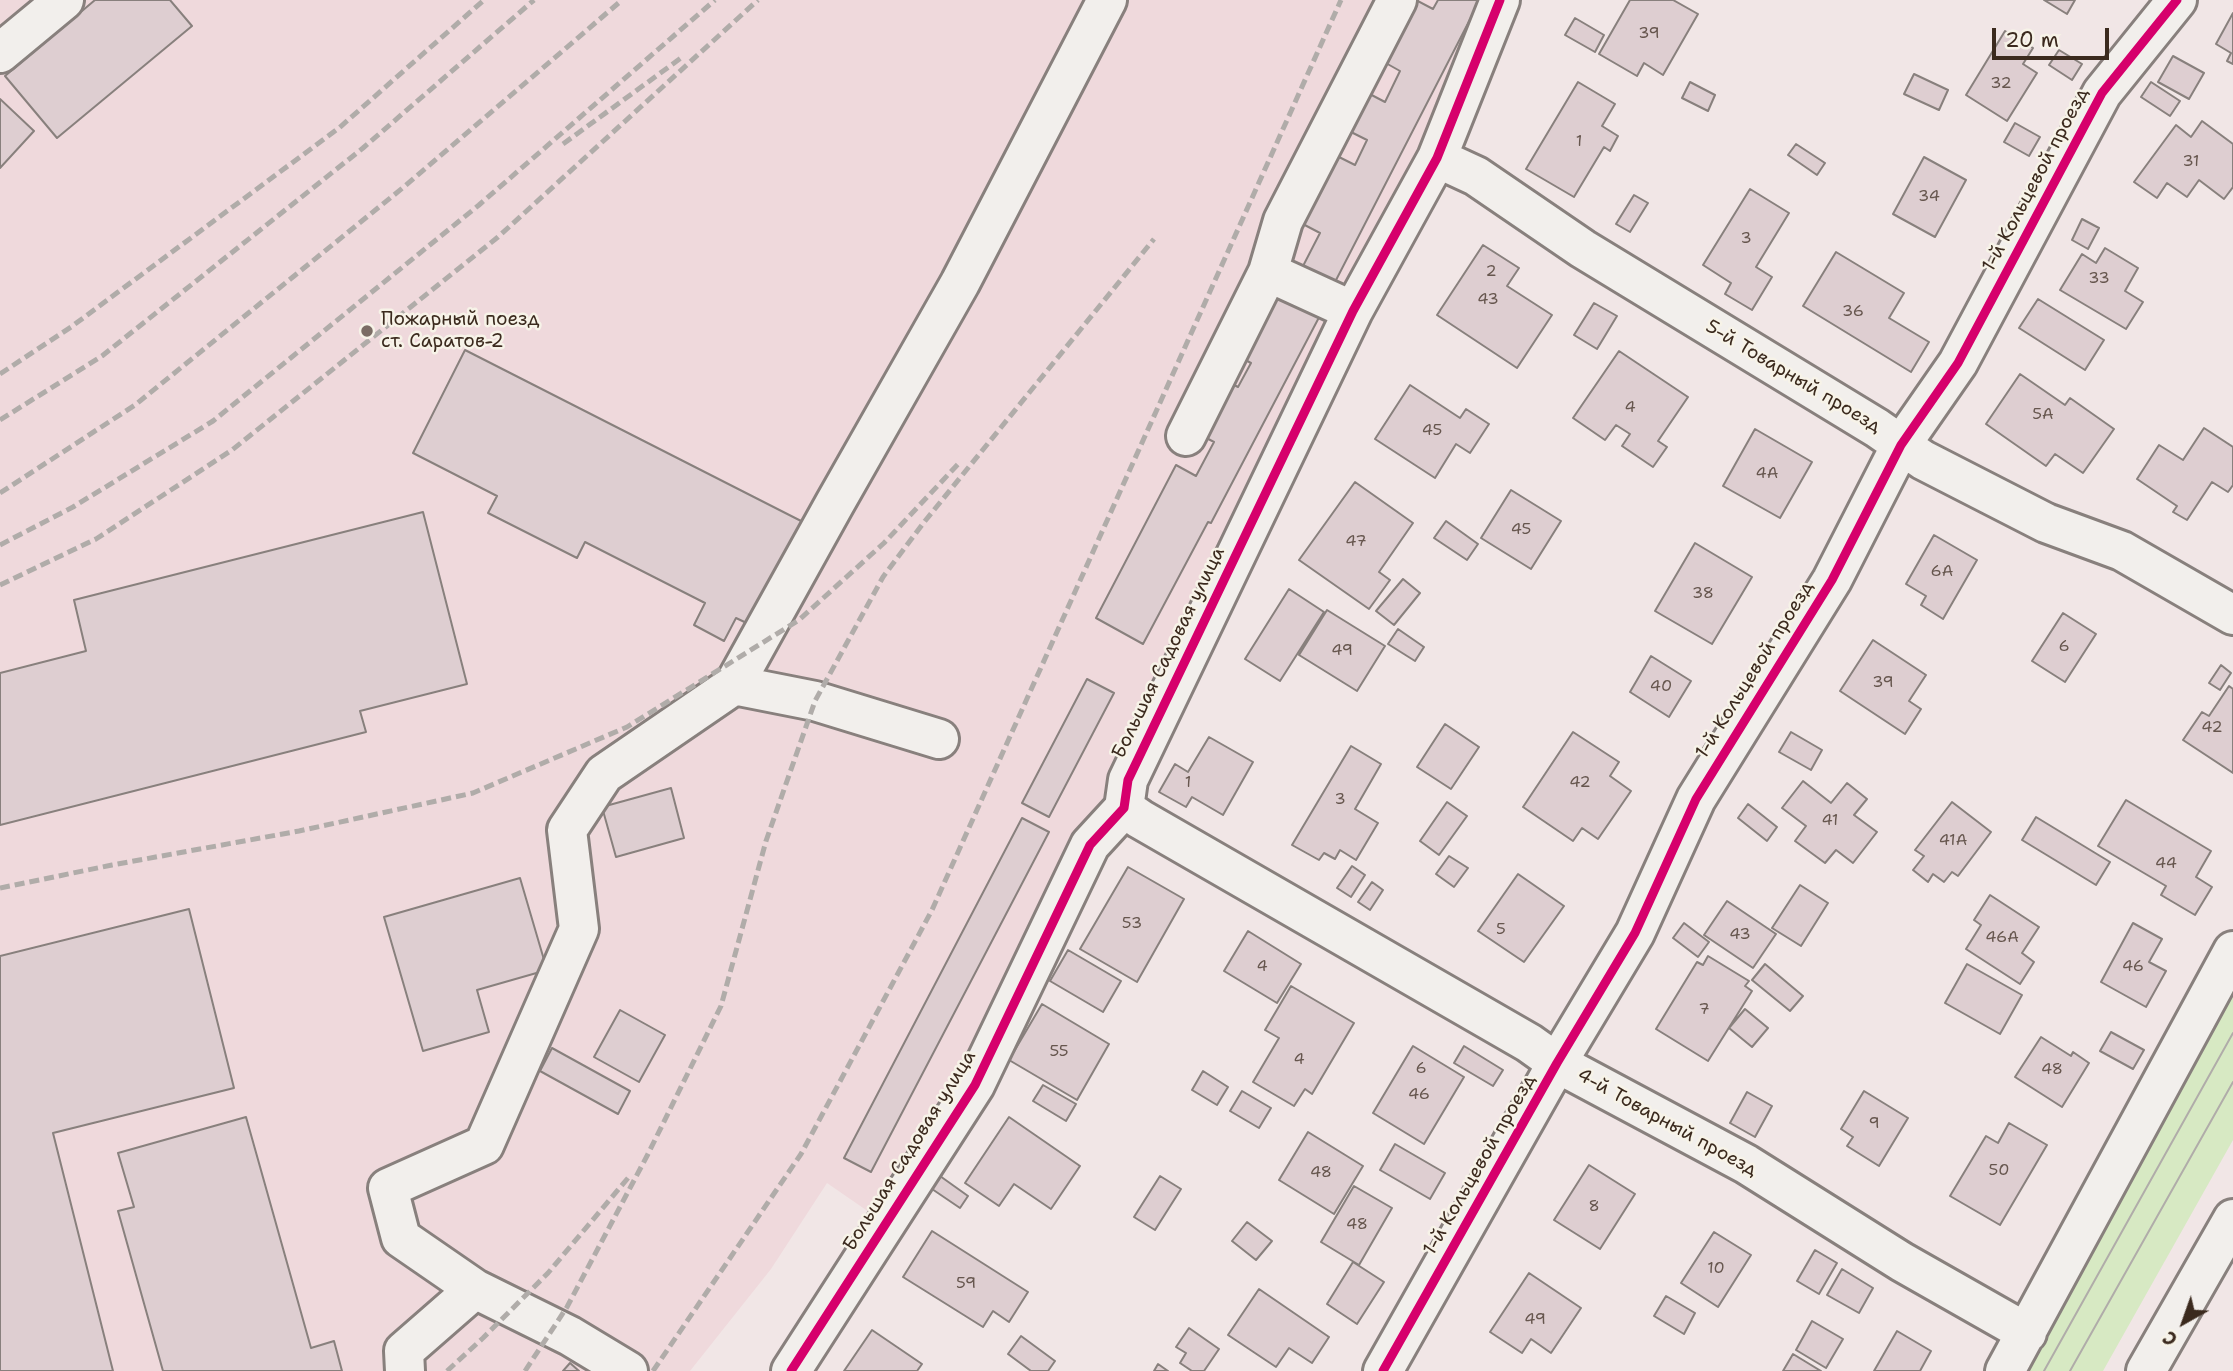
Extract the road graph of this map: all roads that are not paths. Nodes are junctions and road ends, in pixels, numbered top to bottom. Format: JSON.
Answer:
{"nodes":[{"id":1,"x":64,"y":0,"type":"edge"},
{"id":2,"x":1107,"y":0,"type":"edge"},
{"id":3,"x":1397,"y":0,"type":"edge"},
{"id":4,"x":1500,"y":0,"type":"edge"},
{"id":5,"x":2177,"y":0,"type":"edge"},
{"id":6,"x":0,"y":53,"type":"edge"},
{"id":7,"x":1437,"y":158,"type":"junction"},
{"id":8,"x":1268,"y":272,"type":"junction"},
{"id":9,"x":1353,"y":311,"type":"junction"},
{"id":10,"x":1186,"y":436,"type":"dead end"},
{"id":11,"x":1901,"y":445,"type":"junction"},
{"id":12,"x":2233,"y":615,"type":"edge"},
{"id":13,"x":734,"y":685,"type":"junction"},
{"id":14,"x":939,"y":739,"type":"dead end"},
{"id":15,"x":1124,"y":808,"type":"junction"},
{"id":16,"x":2233,"y":951,"type":"edge"},
{"id":17,"x":1557,"y":1063,"type":"junction"},
{"id":18,"x":2233,"y":1219,"type":"edge"},
{"id":19,"x":475,"y":1289,"type":"junction"},
{"id":20,"x":2027,"y":1333,"type":"junction"},
{"id":21,"x":405,"y":1371,"type":"edge"},
{"id":22,"x":628,"y":1371,"type":"edge"},
{"id":23,"x":791,"y":1371,"type":"edge"},
{"id":24,"x":1383,"y":1371,"type":"edge"},
{"id":25,"x":2005,"y":1371,"type":"edge"},
{"id":26,"x":2146,"y":1371,"type":"edge"}],
"edges":[{"from":1,"to":6,"type":"street"},
{"from":2,"to":13,"type":"street"},
{"from":3,"to":8,"type":"street"},
{"from":4,"to":7,"type":"street","name":"Большая Садовая улица"},
{"from":5,"to":11,"type":"street","name":"1-й Кольцевой проезд"},
{"from":7,"to":9,"type":"street","name":"Большая Садовая улица"},
{"from":7,"to":11,"type":"street","name":"5-й Товарный проезд"},
{"from":8,"to":9,"type":"street"},
{"from":8,"to":10,"type":"street"},
{"from":9,"to":15,"type":"street","name":"Большая Садовая улица"},
{"from":11,"to":12,"type":"street","name":"5-й Товарный проезд"},
{"from":11,"to":17,"type":"street","name":"1-й Кольцевой проезд"},
{"from":13,"to":14,"type":"street"},
{"from":13,"to":19,"type":"street"},
{"from":15,"to":17,"type":"street","name":"4-й Товарный проезд"},
{"from":15,"to":23,"type":"street","name":"Большая Садовая улица"},
{"from":16,"to":20,"type":"street"},
{"from":17,"to":20,"type":"street","name":"4-й Товарный проезд"},
{"from":17,"to":24,"type":"street","name":"1-й Кольцевой проезд"},
{"from":18,"to":26,"type":"street"},
{"from":19,"to":21,"type":"street"},
{"from":19,"to":22,"type":"street"},
{"from":20,"to":25,"type":"street"}]}
